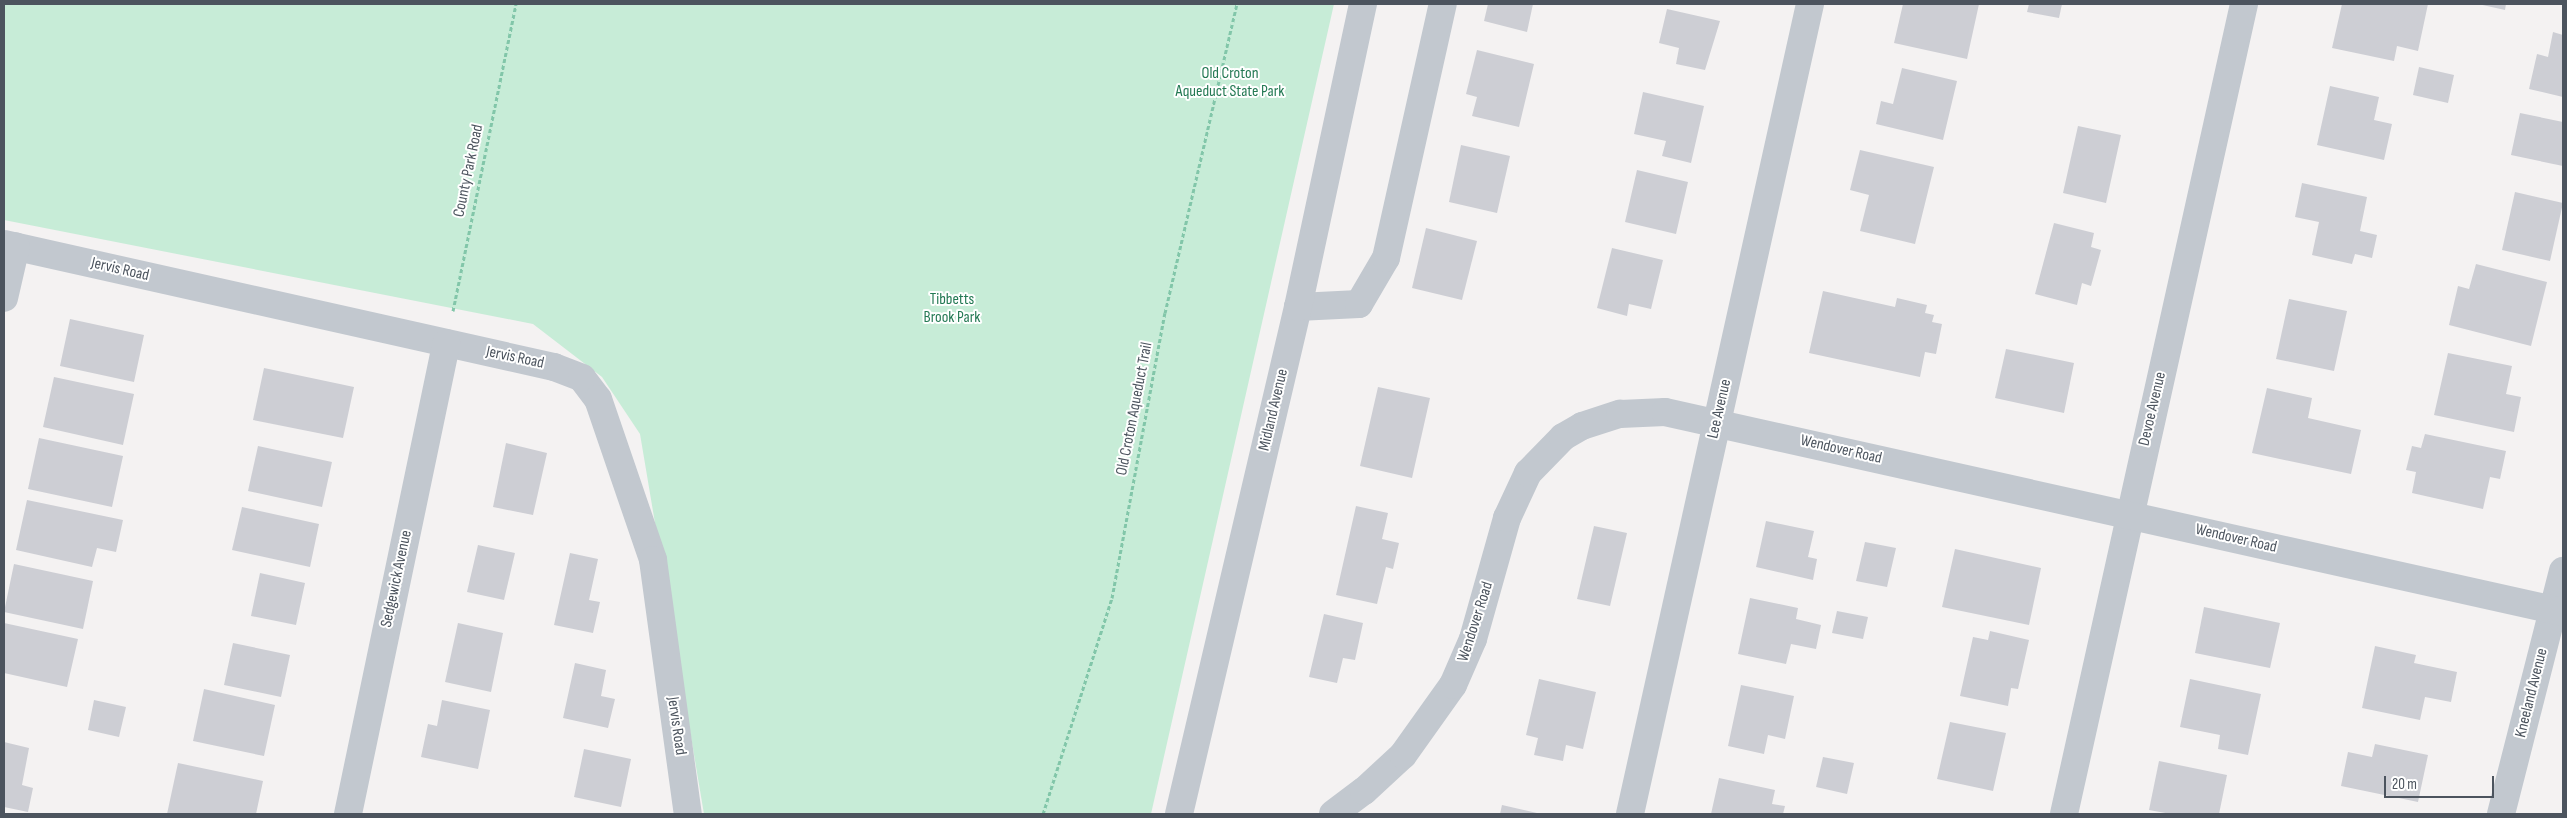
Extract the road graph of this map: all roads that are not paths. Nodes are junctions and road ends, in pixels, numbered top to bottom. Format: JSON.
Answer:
{"nodes":[{"id":1,"x":1363,"y":4,"type":"edge"},
{"id":2,"x":1443,"y":4,"type":"edge"},
{"id":3,"x":1810,"y":4,"type":"edge"},
{"id":4,"x":2244,"y":4,"type":"edge"},
{"id":5,"x":10,"y":245,"type":"edge"},
{"id":6,"x":4,"y":298,"type":"edge"},
{"id":7,"x":1298,"y":307,"type":"junction"},
{"id":8,"x":446,"y":343,"type":"junction"},
{"id":9,"x":1717,"y":423,"type":"junction"},
{"id":10,"x":2129,"y":515,"type":"junction"},
{"id":11,"x":2563,"y":571,"type":"edge"},
{"id":12,"x":2558,"y":611,"type":"edge"},
{"id":13,"x":348,"y":814,"type":"edge"},
{"id":14,"x":688,"y":814,"type":"edge"},
{"id":15,"x":1179,"y":814,"type":"edge"},
{"id":16,"x":1333,"y":814,"type":"edge"},
{"id":17,"x":1630,"y":814,"type":"edge"},
{"id":18,"x":2064,"y":814,"type":"edge"},
{"id":19,"x":2502,"y":814,"type":"edge"}],
"edges":[{"from":1,"to":7,"type":"street","name":"Midland Avenue"},
{"from":2,"to":7,"type":"street"},
{"from":3,"to":9,"type":"street","name":"Lee Avenue"},
{"from":4,"to":10,"type":"street","name":"Devoe Avenue"},
{"from":5,"to":6,"type":"street"},
{"from":5,"to":8,"type":"street","name":"Jervis Road"},
{"from":7,"to":15,"type":"street","name":"Midland Avenue"},
{"from":8,"to":13,"type":"street","name":"Sedgewick Avenue"},
{"from":8,"to":14,"type":"street","name":"Jervis Road"},
{"from":9,"to":10,"type":"street","name":"Wendover Road"},
{"from":9,"to":16,"type":"street","name":"Wendover Road"},
{"from":9,"to":17,"type":"street","name":"Lee Avenue"},
{"from":10,"to":12,"type":"street","name":"Wendover Road"},
{"from":10,"to":18,"type":"street","name":"Devoe Avenue"},
{"from":11,"to":12,"type":"street","name":"Kneeland Avenue"},
{"from":12,"to":19,"type":"street","name":"Kneeland Avenue"}]}
